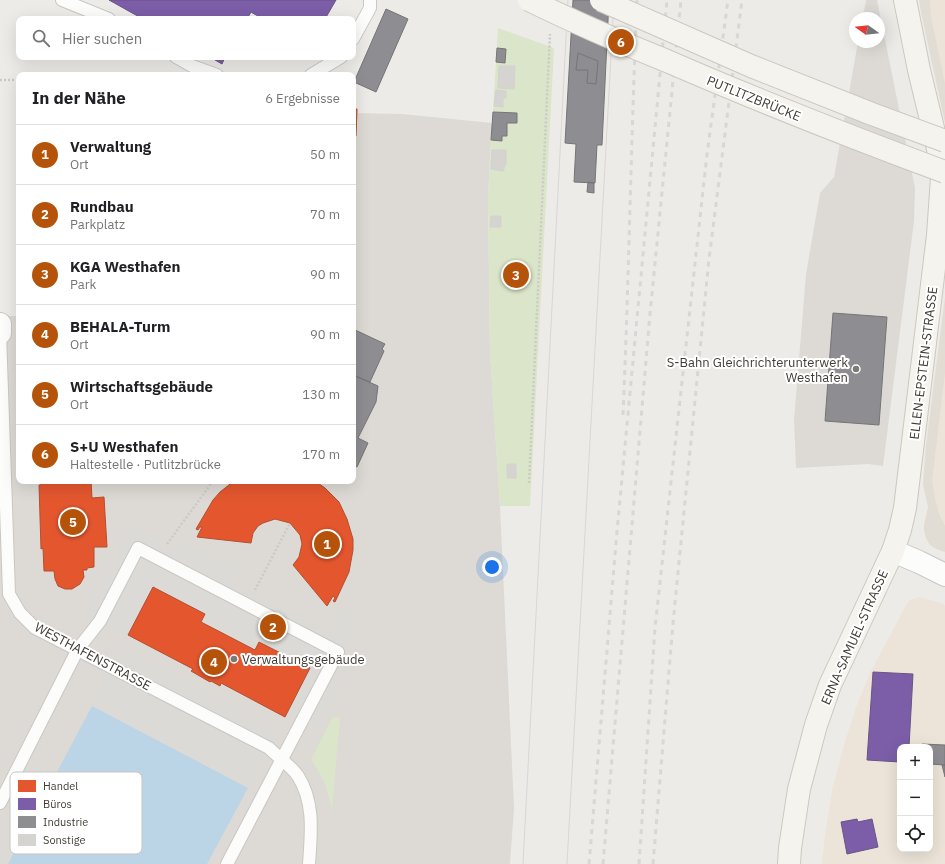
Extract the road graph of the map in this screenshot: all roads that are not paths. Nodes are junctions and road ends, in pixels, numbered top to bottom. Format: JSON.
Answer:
{"nodes":[{"id":1,"x":62,"y":0,"type":"edge"},
{"id":2,"x":370,"y":0,"type":"edge"},
{"id":3,"x":529,"y":0,"type":"edge"},
{"id":4,"x":601,"y":0,"type":"edge"},
{"id":5,"x":904,"y":0,"type":"edge"},
{"id":6,"x":102,"y":16,"type":"edge"},
{"id":7,"x":356,"y":34,"type":"edge"},
{"id":8,"x":181,"y":60,"type":"edge"},
{"id":9,"x":336,"y":60,"type":"edge"},
{"id":10,"x":209,"y":72,"type":"edge"},
{"id":11,"x":316,"y":72,"type":"edge"},
{"id":12,"x":945,"y":141,"type":"edge"},
{"id":13,"x":945,"y":172,"type":"edge"},
{"id":14,"x":0,"y":324,"type":"edge"},
{"id":15,"x":0,"y":332,"type":"edge"},
{"id":16,"x":1,"y":395,"type":"edge"},
{"id":17,"x":2,"y":455,"type":"edge"},
{"id":18,"x":893,"y":551,"type":"junction"},
{"id":19,"x":945,"y":575,"type":"edge"},
{"id":20,"x":4,"y":594,"type":"edge"},
{"id":21,"x":78,"y":650,"type":"junction"},
{"id":22,"x":282,"y":760,"type":"junction"},
{"id":23,"x":16,"y":772,"type":"edge"},
{"id":24,"x":10,"y":783,"type":"edge"},
{"id":25,"x":0,"y":803,"type":"edge"},
{"id":26,"x":228,"y":864,"type":"edge"},
{"id":27,"x":309,"y":864,"type":"edge"},
{"id":28,"x":789,"y":864,"type":"edge"}],
"edges":[{"from":1,"to":6,"type":"lane"},
{"from":2,"to":7,"type":"lane"},
{"from":3,"to":13,"type":"main road","name":"PUTLITZBRÜCKE","bridge":true},
{"from":4,"to":12,"type":"main road","bridge":true},
{"from":5,"to":18,"type":"main road","name":"ELLEN-EPSTEIN-STRASSE"},
{"from":8,"to":10,"type":"lane"},
{"from":9,"to":11,"type":"lane"},
{"from":14,"to":15,"type":"street","name":"WESTHAFENSTRASSE"},
{"from":15,"to":16,"type":"lane","name":"WESTHAFENSTRASSE"},
{"from":16,"to":17,"type":"lane","name":"WESTHAFENSTRASSE"},
{"from":17,"to":20,"type":"lane","name":"WESTHAFENSTRASSE"},
{"from":18,"to":19,"type":"street"},
{"from":18,"to":28,"type":"main road","name":"ERNA-SAMUEL-STRASSE"},
{"from":20,"to":21,"type":"lane","name":"WESTHAFENSTRASSE"},
{"from":21,"to":22,"type":"lane","name":"WESTHAFENSTRASSE"},
{"from":21,"to":22,"type":"lane"},
{"from":21,"to":23,"type":"lane"},
{"from":22,"to":26,"type":"lane"},
{"from":22,"to":27,"type":"lane","name":"WESTHAFENSTRASSE"},
{"from":24,"to":25,"type":"lane"}]}
